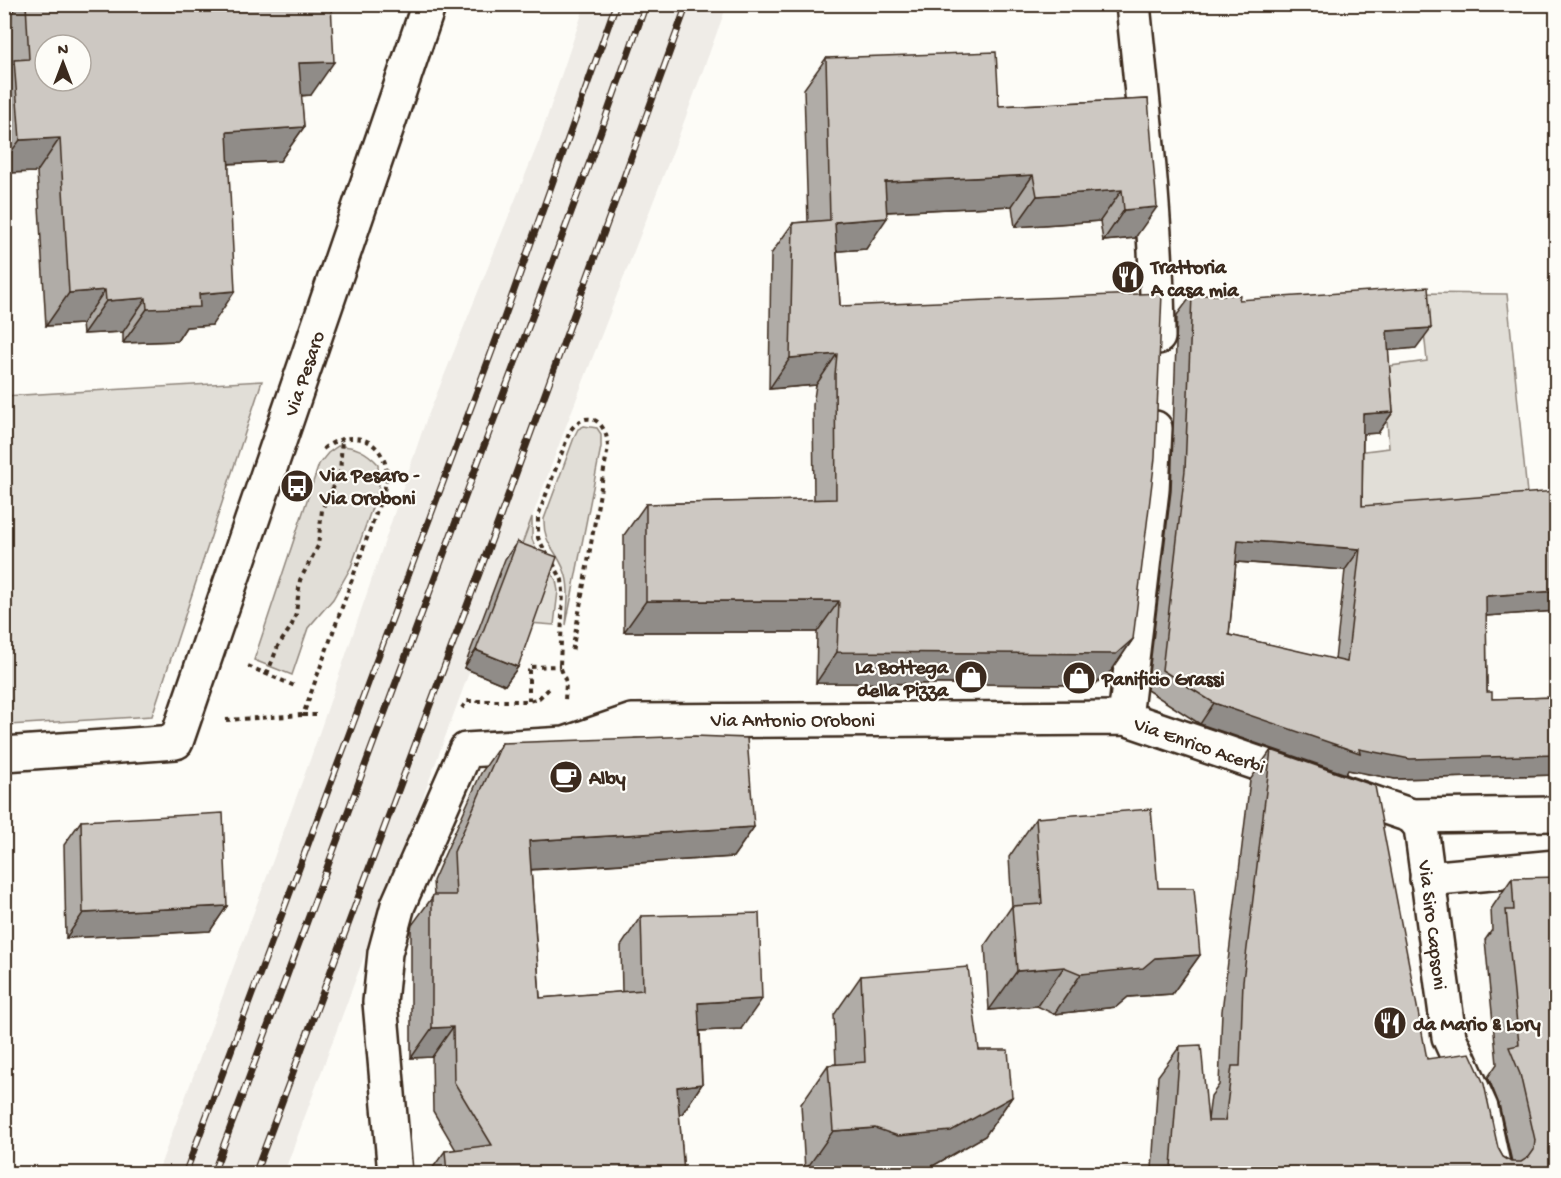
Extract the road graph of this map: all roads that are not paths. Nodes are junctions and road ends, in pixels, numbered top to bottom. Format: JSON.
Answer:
{"nodes":[{"id":1,"x":429,"y":4,"type":"edge"},
{"id":2,"x":1133,"y":4,"type":"edge"},
{"id":3,"x":1158,"y":364,"type":"edge"},
{"id":4,"x":1156,"y":398,"type":"edge"},
{"id":5,"x":1125,"y":718,"type":"junction"},
{"id":6,"x":4,"y":754,"type":"edge"},
{"id":7,"x":1557,"y":814,"type":"edge"},
{"id":8,"x":1413,"y":816,"type":"junction"},
{"id":9,"x":1557,"y":867,"type":"edge"},
{"id":10,"x":1427,"y":879,"type":"junction"},
{"id":11,"x":395,"y":1173,"type":"edge"},
{"id":12,"x":1495,"y":1173,"type":"edge"}],
"edges":[{"from":1,"to":6,"type":"street","name":"Via Pesaro"},
{"from":2,"to":3,"type":"street"},
{"from":4,"to":5,"type":"street"},
{"from":5,"to":8,"type":"street","name":"Via Enrico Acerbi"},
{"from":5,"to":11,"type":"street","name":"Via Antonio Oroboni"},
{"from":7,"to":8,"type":"street","name":"Via Enrico Acerbi"},
{"from":8,"to":10,"type":"street","name":"Via Siro Capsoni"},
{"from":9,"to":10,"type":"street"},
{"from":10,"to":12,"type":"street","name":"Via Siro Capsoni"}]}
